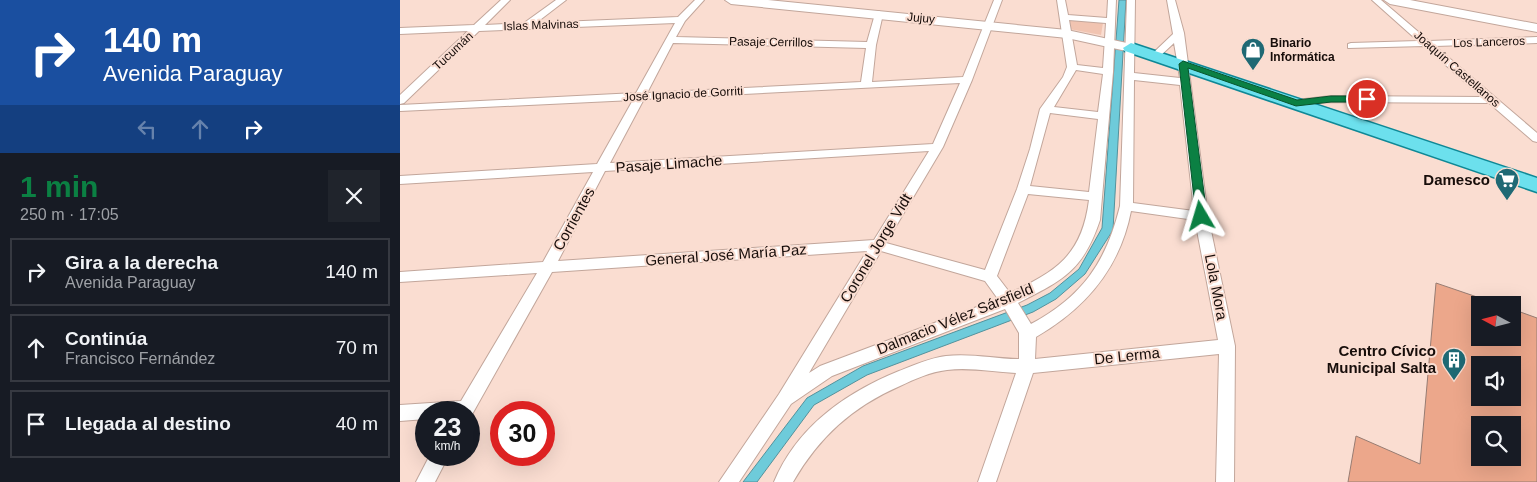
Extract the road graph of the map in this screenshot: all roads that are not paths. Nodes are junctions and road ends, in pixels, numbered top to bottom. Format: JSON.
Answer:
{"nodes":[{"id":1,"x":506,"y":0,"type":"edge"},
{"id":2,"x":562,"y":0,"type":"edge"},
{"id":3,"x":700,"y":0,"type":"edge"},
{"id":4,"x":731,"y":0,"type":"edge"},
{"id":5,"x":998,"y":0,"type":"edge"},
{"id":6,"x":1061,"y":0,"type":"edge"},
{"id":7,"x":1112,"y":0,"type":"edge"},
{"id":8,"x":1131,"y":0,"type":"edge"},
{"id":9,"x":1171,"y":0,"type":"edge"},
{"id":10,"x":1376,"y":0,"type":"edge"},
{"id":11,"x":1390,"y":0,"type":"edge"},
{"id":12,"x":879,"y":14,"type":"junction"},
{"id":13,"x":1065,"y":17,"type":"junction"},
{"id":14,"x":682,"y":20,"type":"junction"},
{"id":15,"x":1111,"y":21,"type":"junction"},
{"id":16,"x":526,"y":26,"type":"junction"},
{"id":17,"x":989,"y":26,"type":"junction"},
{"id":18,"x":477,"y":28,"type":"junction"},
{"id":19,"x":1537,"y":28,"type":"edge"},
{"id":20,"x":400,"y":31,"type":"edge"},
{"id":21,"x":1179,"y":33,"type":"junction"},
{"id":22,"x":1067,"y":34,"type":"junction"},
{"id":23,"x":671,"y":40,"type":"junction"},
{"id":24,"x":1537,"y":40,"type":"edge"},
{"id":25,"x":1110,"y":42,"type":"junction"},
{"id":26,"x":1427,"y":44,"type":"junction"},
{"id":27,"x":871,"y":45,"type":"junction"},
{"id":28,"x":1351,"y":46,"type":"dead end"},
{"id":29,"x":1131,"y":48,"type":"junction"},
{"id":30,"x":1156,"y":55,"type":"junction"},
{"id":31,"x":1072,"y":66,"type":"junction"},
{"id":32,"x":1108,"y":72,"type":"junction"},
{"id":33,"x":1184,"y":73,"type":"junction"},
{"id":34,"x":1130,"y":76,"type":"junction"},
{"id":35,"x":967,"y":80,"type":"junction"},
{"id":36,"x":866,"y":85,"type":"junction"},
{"id":37,"x":640,"y":96,"type":"junction"},
{"id":38,"x":1492,"y":100,"type":"junction"},
{"id":39,"x":400,"y":101,"type":"edge"},
{"id":40,"x":1296,"y":103,"type":"junction"},
{"id":41,"x":400,"y":108,"type":"edge"},
{"id":42,"x":1045,"y":109,"type":"junction"},
{"id":43,"x":1104,"y":116,"type":"junction"},
{"id":44,"x":1537,"y":139,"type":"edge"},
{"id":45,"x":937,"y":147,"type":"junction"},
{"id":46,"x":602,"y":169,"type":"junction"},
{"id":47,"x":400,"y":180,"type":"edge"},
{"id":48,"x":1537,"y":185,"type":"edge"},
{"id":49,"x":1023,"y":189,"type":"junction"},
{"id":50,"x":1096,"y":197,"type":"junction"},
{"id":51,"x":1126,"y":206,"type":"junction"},
{"id":52,"x":1201,"y":216,"type":"junction"},
{"id":53,"x":877,"y":245,"type":"junction"},
{"id":54,"x":548,"y":266,"type":"junction"},
{"id":55,"x":400,"y":277,"type":"edge"},
{"id":56,"x":990,"y":277,"type":"junction"},
{"id":57,"x":1006,"y":302,"type":"junction"},
{"id":58,"x":1025,"y":330,"type":"junction"},
{"id":59,"x":1227,"y":346,"type":"junction"},
{"id":60,"x":1026,"y":367,"type":"junction"},
{"id":61,"x":785,"y":399,"type":"junction"},
{"id":62,"x":470,"y":401,"type":"edge"},
{"id":63,"x":415,"y":412,"type":"edge"},
{"id":64,"x":400,"y":413,"type":"edge"},
{"id":65,"x":434,"y":466,"type":"edge"},
{"id":66,"x":425,"y":482,"type":"edge"},
{"id":67,"x":728,"y":482,"type":"edge"},
{"id":68,"x":783,"y":482,"type":"edge"},
{"id":69,"x":987,"y":482,"type":"edge"},
{"id":70,"x":1225,"y":482,"type":"edge"}],
"edges":[{"from":1,"to":18,"type":"street","name":"Tucumán"},
{"from":2,"to":16,"type":"street"},
{"from":3,"to":14,"type":"street","name":"Corrientes"},
{"from":4,"to":12,"type":"main road","name":"Jujuy"},
{"from":5,"to":17,"type":"street","name":"Coronel Jorge Vidt"},
{"from":6,"to":13,"type":"street"},
{"from":7,"to":15,"type":"street","name":"Dalmacio Vélez Sársfield"},
{"from":8,"to":29,"type":"street"},
{"from":9,"to":21,"type":"street","name":"Lola Mora"},
{"from":10,"to":26,"type":"street","name":"Joaquín Castellanos"},
{"from":11,"to":19,"type":"main road"},
{"from":12,"to":17,"type":"main road","name":"Jujuy"},
{"from":12,"to":27,"type":"street"},
{"from":13,"to":15,"type":"street"},
{"from":13,"to":22,"type":"street"},
{"from":14,"to":16,"type":"street","name":"Islas Malvinas"},
{"from":14,"to":23,"type":"street","name":"Corrientes"},
{"from":15,"to":25,"type":"street","name":"Dalmacio Vélez Sársfield"},
{"from":16,"to":18,"type":"street","name":"Islas Malvinas"},
{"from":17,"to":22,"type":"main road","name":"Jujuy"},
{"from":17,"to":35,"type":"street","name":"Coronel Jorge Vidt"},
{"from":18,"to":20,"type":"street","name":"Islas Malvinas"},
{"from":18,"to":39,"type":"street","name":"Tucumán"},
{"from":21,"to":30,"type":"street"},
{"from":21,"to":33,"type":"street","name":"Lola Mora"},
{"from":22,"to":25,"type":"main road","name":"Jujuy"},
{"from":22,"to":31,"type":"street"},
{"from":23,"to":27,"type":"street","name":"Pasaje Cerrillos"},
{"from":23,"to":37,"type":"street","name":"Corrientes"},
{"from":24,"to":26,"type":"street","name":"Los Lanceros"},
{"from":25,"to":29,"type":"main road","name":"Jujuy"},
{"from":25,"to":32,"type":"street","name":"Dalmacio Vélez Sársfield"},
{"from":26,"to":28,"type":"street","name":"Los Lanceros"},
{"from":26,"to":38,"type":"street","name":"Joaquín Castellanos"},
{"from":27,"to":36,"type":"street"},
{"from":29,"to":30,"type":"main road"},
{"from":29,"to":34,"type":"street"},
{"from":30,"to":33,"type":"main road"},
{"from":31,"to":32,"type":"street"},
{"from":31,"to":42,"type":"street"},
{"from":32,"to":43,"type":"street","name":"Dalmacio Vélez Sársfield"},
{"from":33,"to":34,"type":"street"},
{"from":33,"to":40,"type":"main road"},
{"from":33,"to":52,"type":"street","name":"Lola Mora"},
{"from":34,"to":51,"type":"street"},
{"from":35,"to":36,"type":"street","name":"José Ignacio de Gorriti"},
{"from":35,"to":45,"type":"street","name":"Coronel Jorge Vidt"},
{"from":36,"to":37,"type":"street","name":"José Ignacio de Gorriti"},
{"from":37,"to":41,"type":"street","name":"José Ignacio de Gorriti"},
{"from":37,"to":46,"type":"street","name":"Corrientes"},
{"from":38,"to":40,"type":"street"},
{"from":38,"to":44,"type":"street","name":"Joaquín Castellanos"},
{"from":40,"to":48,"type":"main road"},
{"from":42,"to":43,"type":"street"},
{"from":42,"to":49,"type":"street"},
{"from":43,"to":50,"type":"street","name":"Dalmacio Vélez Sársfield"},
{"from":45,"to":46,"type":"street","name":"Pasaje Limache"},
{"from":45,"to":53,"type":"street","name":"Coronel Jorge Vidt"},
{"from":46,"to":47,"type":"street","name":"Pasaje Limache"},
{"from":46,"to":54,"type":"street","name":"Corrientes"},
{"from":49,"to":50,"type":"street"},
{"from":49,"to":56,"type":"street"},
{"from":50,"to":57,"type":"street","name":"Dalmacio Vélez Sársfield"},
{"from":51,"to":52,"type":"street"},
{"from":51,"to":58,"type":"street"},
{"from":52,"to":59,"type":"street","name":"Lola Mora"},
{"from":53,"to":54,"type":"street","name":"General José María Paz"},
{"from":53,"to":56,"type":"street","name":"General José María Paz"},
{"from":53,"to":61,"type":"street","name":"Coronel Jorge Vidt"},
{"from":54,"to":55,"type":"street","name":"General José María Paz"},
{"from":54,"to":62,"type":"street","name":"Corrientes"},
{"from":56,"to":57,"type":"street"},
{"from":57,"to":58,"type":"street"},
{"from":57,"to":61,"type":"street","name":"Dalmacio Vélez Sársfield"},
{"from":58,"to":60,"type":"street"},
{"from":59,"to":60,"type":"street","name":"De Lerma"},
{"from":59,"to":70,"type":"street","name":"Lola Mora"},
{"from":60,"to":68,"type":"street","name":"De Lerma"},
{"from":60,"to":69,"type":"street"},
{"from":61,"to":67,"type":"street","name":"Coronel Jorge Vidt"},
{"from":63,"to":64,"type":"street"},
{"from":65,"to":66,"type":"street"}]}
